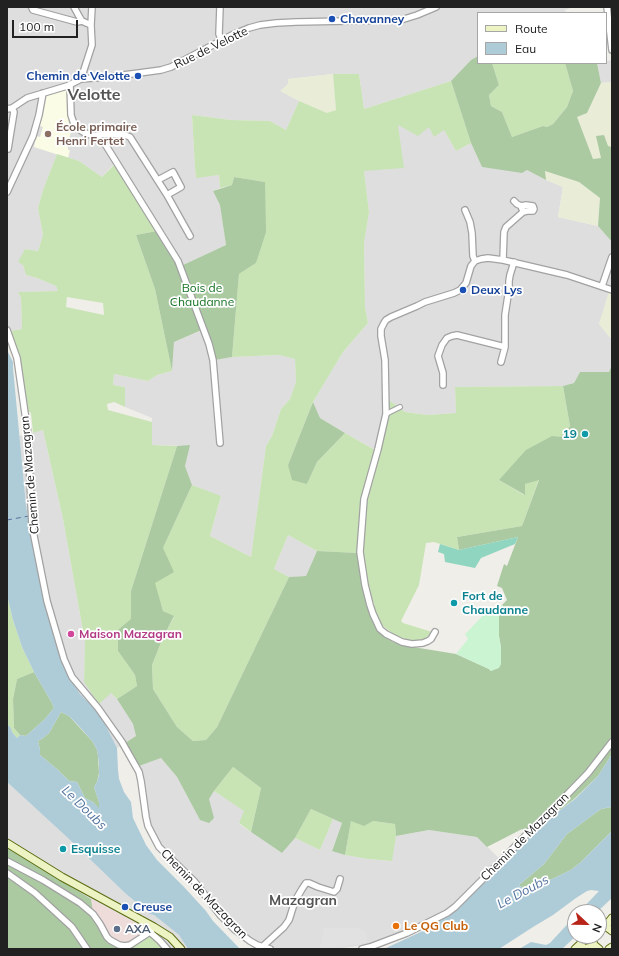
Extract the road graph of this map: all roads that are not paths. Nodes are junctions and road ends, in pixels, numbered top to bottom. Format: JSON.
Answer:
{"nodes":[{"id":1,"x":74,"y":7,"type":"edge"},
{"id":2,"x":92,"y":7,"type":"edge"},
{"id":3,"x":220,"y":7,"type":"edge"},
{"id":4,"x":436,"y":7,"type":"edge"},
{"id":5,"x":607,"y":7,"type":"edge"},
{"id":6,"x":32,"y":8,"type":"dead end"},
{"id":7,"x":82,"y":21,"type":"junction"},
{"id":8,"x":90,"y":25,"type":"junction"},
{"id":9,"x":222,"y":41,"type":"junction"},
{"id":10,"x":612,"y":50,"type":"edge"},
{"id":11,"x":81,"y":78,"type":"junction"},
{"id":12,"x":70,"y":85,"type":"junction"},
{"id":13,"x":43,"y":93,"type":"junction"},
{"id":14,"x":9,"y":109,"type":"edge"},
{"id":15,"x":93,"y":136,"type":"junction"},
{"id":16,"x":8,"y":149,"type":"dead end"},
{"id":17,"x":158,"y":180,"type":"junction"},
{"id":18,"x":7,"y":192,"type":"edge"},
{"id":19,"x":167,"y":195,"type":"junction"},
{"id":20,"x":514,"y":201,"type":"dead end"},
{"id":21,"x":521,"y":206,"type":"junction"},
{"id":22,"x":465,"y":210,"type":"dead end"},
{"id":23,"x":523,"y":212,"type":"junction"},
{"id":24,"x":190,"y":236,"type":"dead end"},
{"id":25,"x":612,"y":257,"type":"edge"},
{"id":26,"x":503,"y":260,"type":"junction"},
{"id":27,"x":475,"y":261,"type":"junction"},
{"id":28,"x":514,"y":262,"type":"junction"},
{"id":29,"x":602,"y":286,"type":"junction"},
{"id":30,"x":612,"y":290,"type":"edge"},
{"id":31,"x":7,"y":330,"type":"edge"},
{"id":32,"x":505,"y":347,"type":"junction"},
{"id":33,"x":501,"y":362,"type":"dead end"},
{"id":34,"x":443,"y":385,"type":"dead end"},
{"id":35,"x":400,"y":407,"type":"dead end"},
{"id":36,"x":386,"y":414,"type":"junction"},
{"id":37,"x":220,"y":443,"type":"dead end"},
{"id":38,"x":435,"y":632,"type":"dead end"},
{"id":39,"x":612,"y":742,"type":"edge"},
{"id":40,"x":7,"y":843,"type":"edge"},
{"id":41,"x":7,"y":861,"type":"edge"},
{"id":42,"x":7,"y":873,"type":"edge"},
{"id":43,"x":340,"y":879,"type":"dead end"},
{"id":44,"x":152,"y":930,"type":"junction"},
{"id":45,"x":262,"y":947,"type":"junction"},
{"id":46,"x":612,"y":947,"type":"edge"},
{"id":47,"x":598,"y":948,"type":"edge"},
{"id":48,"x":87,"y":949,"type":"edge"},
{"id":49,"x":167,"y":949,"type":"edge"},
{"id":50,"x":181,"y":949,"type":"edge"},
{"id":51,"x":270,"y":949,"type":"edge"},
{"id":52,"x":362,"y":949,"type":"edge"},
{"id":53,"x":583,"y":949,"type":"edge"},
{"id":54,"x":609,"y":949,"type":"edge"}],
"edges":[{"from":1,"to":7,"type":"street"},
{"from":2,"to":8,"type":"street"},
{"from":3,"to":9,"type":"street"},
{"from":4,"to":9,"type":"street","name":"Rue de Velotte"},
{"from":5,"to":10,"type":"street"},
{"from":6,"to":7,"type":"street"},
{"from":7,"to":8,"type":"street"},
{"from":8,"to":11,"type":"street"},
{"from":9,"to":11,"type":"street","name":"Rue de Velotte"},
{"from":11,"to":12,"type":"street"},
{"from":12,"to":13,"type":"street"},
{"from":12,"to":15,"type":"street"},
{"from":13,"to":14,"type":"street"},
{"from":13,"to":18,"type":"street"},
{"from":14,"to":16,"type":"street"},
{"from":15,"to":17,"type":"street"},
{"from":15,"to":37,"type":"street"},
{"from":17,"to":19,"type":"street"},
{"from":17,"to":19,"type":"street"},
{"from":19,"to":24,"type":"street"},
{"from":20,"to":21,"type":"street"},
{"from":21,"to":23,"type":"street"},
{"from":21,"to":23,"type":"street"},
{"from":22,"to":27,"type":"street"},
{"from":23,"to":26,"type":"street"},
{"from":25,"to":29,"type":"street"},
{"from":26,"to":27,"type":"street"},
{"from":26,"to":28,"type":"street"},
{"from":27,"to":36,"type":"street"},
{"from":28,"to":29,"type":"street"},
{"from":28,"to":32,"type":"street"},
{"from":29,"to":30,"type":"street"},
{"from":31,"to":45,"type":"street","name":"Chemin de Mazagran"},
{"from":32,"to":33,"type":"street"},
{"from":32,"to":34,"type":"street"},
{"from":35,"to":36,"type":"street"},
{"from":36,"to":38,"type":"street"},
{"from":39,"to":52,"type":"street","name":"Chemin de Mazagran"},
{"from":40,"to":44,"type":"main road"},
{"from":41,"to":44,"type":"street"},
{"from":42,"to":48,"type":"street"},
{"from":43,"to":45,"type":"street"},
{"from":44,"to":49,"type":"street"},
{"from":44,"to":50,"type":"main road"},
{"from":45,"to":51,"type":"street","name":"Chemin de Mazagran"},
{"from":46,"to":54,"type":"main road"},
{"from":47,"to":53,"type":"main road"}]}
